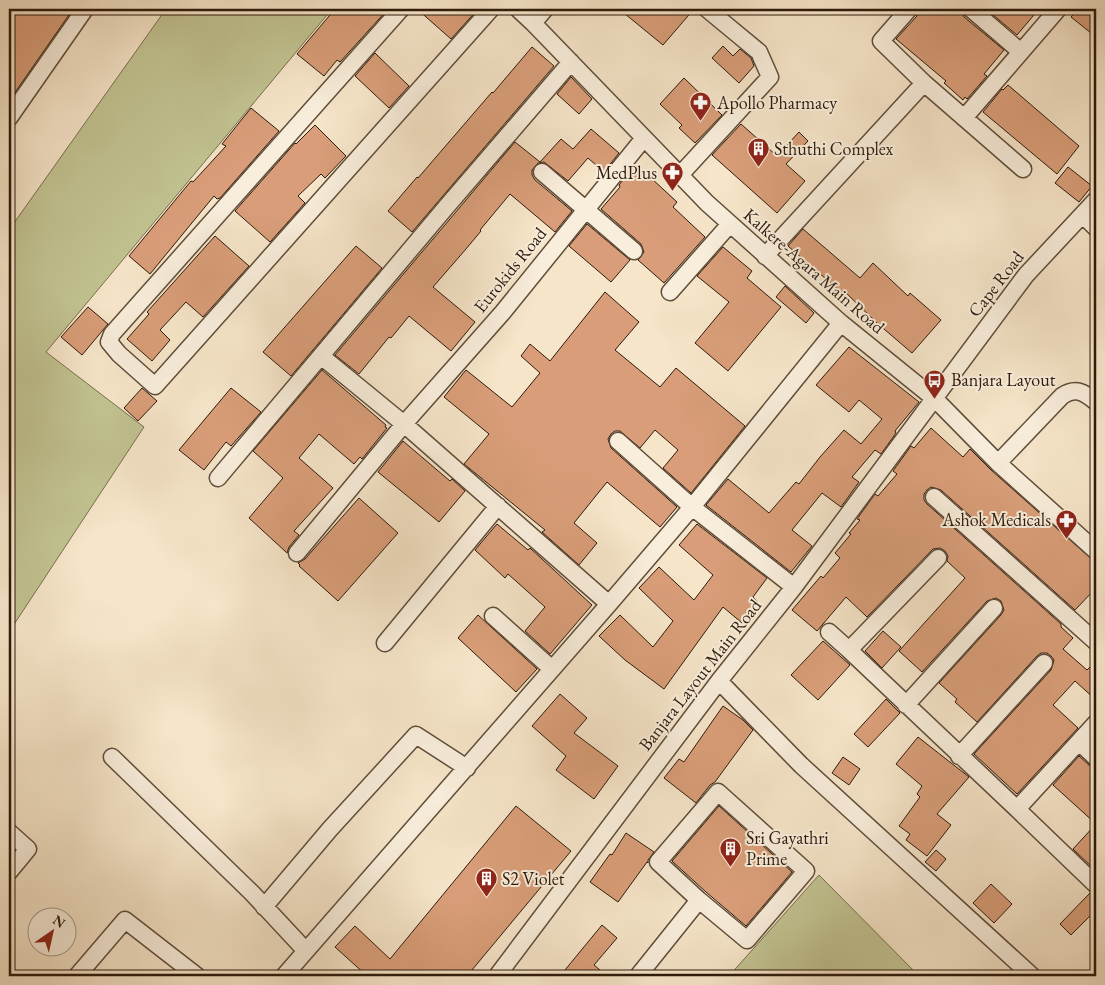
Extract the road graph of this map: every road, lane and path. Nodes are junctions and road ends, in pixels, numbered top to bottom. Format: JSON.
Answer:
{"nodes":[{"id":1,"x":85,"y":9,"type":"edge"},
{"id":2,"x":401,"y":9,"type":"edge"},
{"id":3,"x":491,"y":9,"type":"edge"},
{"id":4,"x":518,"y":9,"type":"edge"},
{"id":5,"x":545,"y":9,"type":"edge"},
{"id":6,"x":707,"y":9,"type":"edge"},
{"id":7,"x":910,"y":9,"type":"edge"},
{"id":8,"x":971,"y":9,"type":"edge"},
{"id":9,"x":1058,"y":9,"type":"edge"},
{"id":10,"x":533,"y":23,"type":"junction"},
{"id":11,"x":1021,"y":52,"type":"junction"},
{"id":12,"x":571,"y":62,"type":"junction"},
{"id":13,"x":924,"y":83,"type":"junction"},
{"id":14,"x":10,"y":114,"type":"edge"},
{"id":15,"x":964,"y":118,"type":"junction"},
{"id":16,"x":644,"y":138,"type":"junction"},
{"id":17,"x":1024,"y":169,"type":"dead end"},
{"id":18,"x":542,"y":172,"type":"dead end"},
{"id":19,"x":680,"y":175,"type":"junction"},
{"id":20,"x":1096,"y":200,"type":"edge"},
{"id":21,"x":586,"y":209,"type":"junction"},
{"id":22,"x":1082,"y":215,"type":"junction"},
{"id":23,"x":730,"y":224,"type":"junction"},
{"id":24,"x":1096,"y":228,"type":"edge"},
{"id":25,"x":634,"y":251,"type":"dead end"},
{"id":26,"x":765,"y":256,"type":"junction"},
{"id":27,"x":670,"y":292,"type":"dead end"},
{"id":28,"x":841,"y":323,"type":"junction"},
{"id":29,"x":321,"y":356,"type":"junction"},
{"id":30,"x":935,"y":399,"type":"junction"},
{"id":31,"x":1096,"y":402,"type":"edge"},
{"id":32,"x":404,"y":424,"type":"junction"},
{"id":33,"x":618,"y":441,"type":"dead end"},
{"id":34,"x":998,"y":463,"type":"junction"},
{"id":35,"x":218,"y":478,"type":"dead end"},
{"id":36,"x":934,"y":497,"type":"dead end"},
{"id":37,"x":498,"y":506,"type":"junction"},
{"id":38,"x":692,"y":507,"type":"junction"},
{"id":39,"x":1096,"y":551,"type":"edge"},
{"id":40,"x":297,"y":553,"type":"dead end"},
{"id":41,"x":938,"y":558,"type":"dead end"},
{"id":42,"x":794,"y":587,"type":"junction"},
{"id":43,"x":610,"y":604,"type":"junction"},
{"id":44,"x":994,"y":608,"type":"dead end"},
{"id":45,"x":493,"y":616,"type":"dead end"},
{"id":46,"x":829,"y":632,"type":"dead end"},
{"id":47,"x":1096,"y":642,"type":"edge"},
{"id":48,"x":385,"y":644,"type":"dead end"},
{"id":49,"x":849,"y":650,"type":"junction"},
{"id":50,"x":1044,"y":663,"type":"dead end"},
{"id":51,"x":552,"y":669,"type":"junction"},
{"id":52,"x":719,"y":680,"type":"junction"},
{"id":53,"x":906,"y":705,"type":"junction"},
{"id":54,"x":1096,"y":723,"type":"edge"},
{"id":55,"x":1079,"y":742,"type":"junction"},
{"id":56,"x":959,"y":756,"type":"junction"},
{"id":57,"x":112,"y":757,"type":"dead end"},
{"id":58,"x":1096,"y":758,"type":"edge"},
{"id":59,"x":467,"y":768,"type":"junction"},
{"id":60,"x":1017,"y":809,"type":"junction"},
{"id":61,"x":9,"y":832,"type":"edge"},
{"id":62,"x":9,"y":872,"type":"edge"},
{"id":63,"x":1096,"y":885,"type":"edge"},
{"id":64,"x":699,"y":900,"type":"junction"},
{"id":65,"x":264,"y":907,"type":"junction"},
{"id":66,"x":306,"y":951,"type":"junction"},
{"id":67,"x":77,"y":976,"type":"edge"},
{"id":68,"x":197,"y":976,"type":"edge"},
{"id":69,"x":284,"y":976,"type":"edge"},
{"id":70,"x":497,"y":976,"type":"edge"},
{"id":71,"x":638,"y":976,"type":"edge"},
{"id":72,"x":1032,"y":976,"type":"edge"}],
"edges":[{"from":1,"to":14,"type":"street"},
{"from":2,"to":3,"type":"street"},
{"from":4,"to":10,"type":"street","name":"Kalkere-Agara Main Road"},
{"from":5,"to":10,"type":"street"},
{"from":6,"to":19,"type":"street"},
{"from":7,"to":13,"type":"street"},
{"from":8,"to":11,"type":"street"},
{"from":9,"to":11,"type":"street"},
{"from":10,"to":12,"type":"street","name":"Kalkere-Agara Main Road"},
{"from":11,"to":15,"type":"street"},
{"from":12,"to":16,"type":"street","name":"Kalkere-Agara Main Road"},
{"from":12,"to":29,"type":"street"},
{"from":13,"to":15,"type":"street"},
{"from":13,"to":26,"type":"street"},
{"from":15,"to":17,"type":"street"},
{"from":16,"to":19,"type":"street","name":"Kalkere-Agara Main Road"},
{"from":16,"to":21,"type":"street","name":"Eurokids Road"},
{"from":18,"to":21,"type":"street"},
{"from":19,"to":23,"type":"street","name":"Kalkere-Agara Main Road"},
{"from":20,"to":22,"type":"street","name":"Cape Road"},
{"from":21,"to":25,"type":"street"},
{"from":21,"to":32,"type":"street","name":"Eurokids Road"},
{"from":22,"to":24,"type":"street"},
{"from":22,"to":30,"type":"street","name":"Cape Road"},
{"from":23,"to":26,"type":"street","name":"Kalkere-Agara Main Road"},
{"from":23,"to":27,"type":"street"},
{"from":26,"to":28,"type":"street","name":"Kalkere-Agara Main Road"},
{"from":28,"to":30,"type":"street","name":"Kalkere-Agara Main Road"},
{"from":28,"to":38,"type":"street"},
{"from":29,"to":32,"type":"street"},
{"from":29,"to":35,"type":"street"},
{"from":30,"to":34,"type":"street","name":"Kalkere-Agara Main Road"},
{"from":30,"to":42,"type":"street","name":"Banjara Layout Main Road"},
{"from":31,"to":34,"type":"street"},
{"from":32,"to":37,"type":"street"},
{"from":32,"to":40,"type":"street","name":"Eurokids Road"},
{"from":33,"to":38,"type":"street"},
{"from":34,"to":39,"type":"street","name":"Kalkere-Agara Main Road"},
{"from":36,"to":47,"type":"street"},
{"from":37,"to":43,"type":"street"},
{"from":37,"to":48,"type":"street"},
{"from":38,"to":42,"type":"street"},
{"from":38,"to":43,"type":"street"},
{"from":41,"to":49,"type":"street"},
{"from":42,"to":52,"type":"street","name":"Banjara Layout Main Road"},
{"from":43,"to":51,"type":"street"},
{"from":44,"to":53,"type":"street"},
{"from":45,"to":51,"type":"street"},
{"from":46,"to":49,"type":"street"},
{"from":49,"to":53,"type":"street"},
{"from":50,"to":56,"type":"street"},
{"from":51,"to":59,"type":"street"},
{"from":52,"to":70,"type":"street","name":"Banjara Layout Main Road"},
{"from":52,"to":72,"type":"street"},
{"from":53,"to":56,"type":"street"},
{"from":54,"to":55,"type":"street"},
{"from":55,"to":58,"type":"street"},
{"from":55,"to":60,"type":"street"},
{"from":56,"to":60,"type":"street"},
{"from":57,"to":65,"type":"street"},
{"from":59,"to":65,"type":"street"},
{"from":59,"to":66,"type":"street"},
{"from":60,"to":63,"type":"street"},
{"from":61,"to":62,"type":"street"},
{"from":64,"to":64,"type":"street"},
{"from":64,"to":71,"type":"street"},
{"from":65,"to":66,"type":"street"},
{"from":66,"to":69,"type":"street"},
{"from":67,"to":68,"type":"street"}]}
